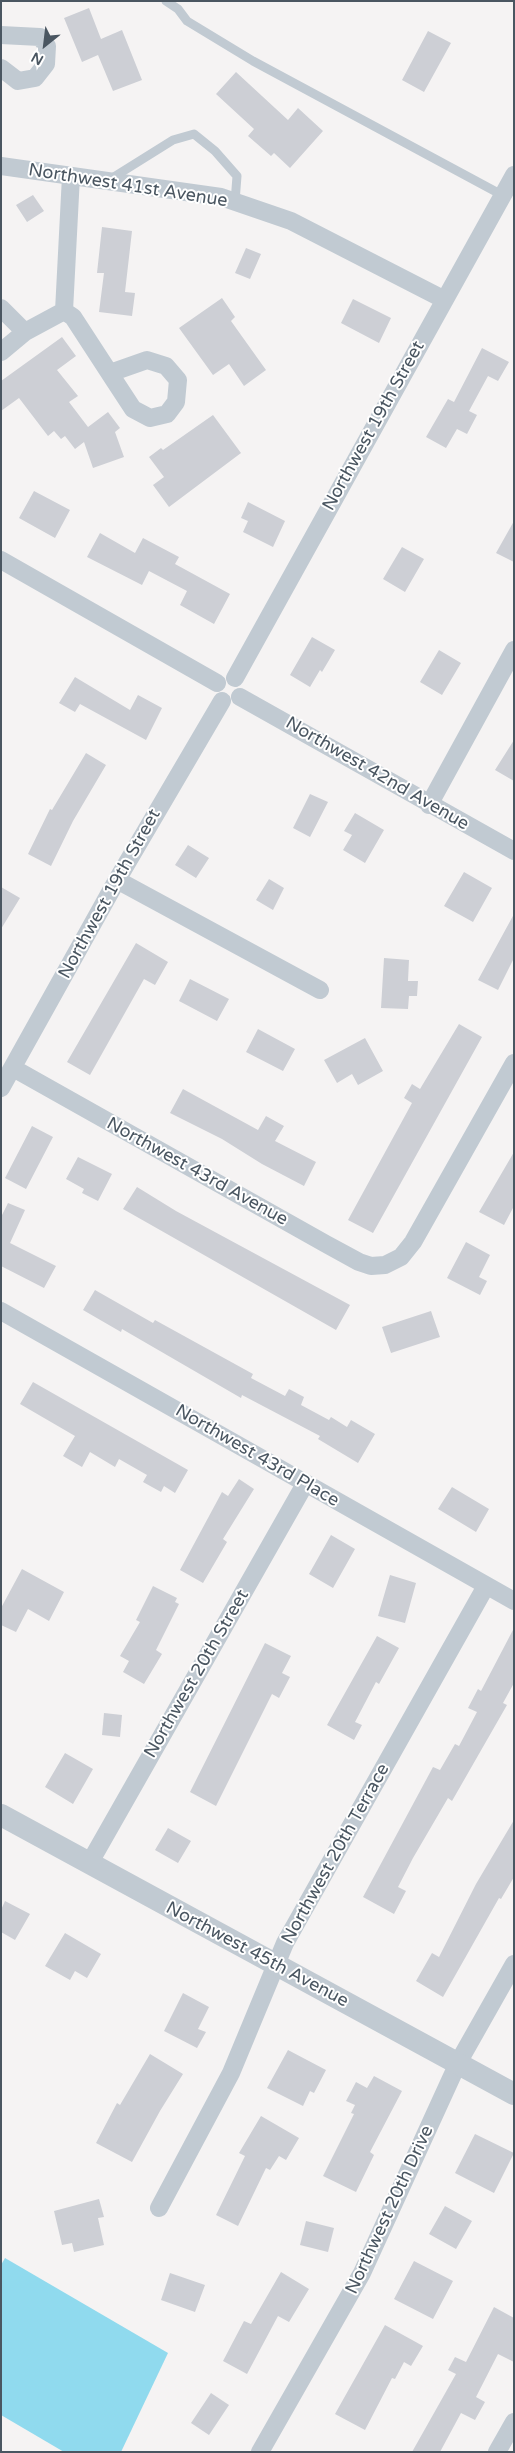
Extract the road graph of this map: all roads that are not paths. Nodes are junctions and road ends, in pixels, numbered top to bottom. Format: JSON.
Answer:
{"nodes":[{"id":1,"x":166,"y":1,"type":"edge"},
{"id":2,"x":1,"y":35,"type":"edge"},
{"id":3,"x":1,"y":68,"type":"edge"},
{"id":4,"x":1,"y":166,"type":"edge"},
{"id":5,"x":514,"y":175,"type":"edge"},
{"id":6,"x":71,"y":176,"type":"junction"},
{"id":7,"x":106,"y":181,"type":"junction"},
{"id":8,"x":502,"y":195,"type":"junction"},
{"id":9,"x":235,"y":202,"type":"junction"},
{"id":10,"x":443,"y":298,"type":"junction"},
{"id":11,"x":1,"y":308,"type":"edge"},
{"id":12,"x":64,"y":311,"type":"junction"},
{"id":13,"x":25,"y":332,"type":"junction"},
{"id":14,"x":1,"y":352,"type":"edge"},
{"id":15,"x":110,"y":373,"type":"dead end"},
{"id":16,"x":1,"y":560,"type":"edge"},
{"id":17,"x":514,"y":650,"type":"edge"},
{"id":18,"x":235,"y":678,"type":"junction"},
{"id":19,"x":217,"y":683,"type":"junction"},
{"id":20,"x":240,"y":696,"type":"junction"},
{"id":21,"x":222,"y":702,"type":"junction"},
{"id":22,"x":429,"y":805,"type":"junction"},
{"id":23,"x":514,"y":852,"type":"edge"},
{"id":24,"x":117,"y":880,"type":"junction"},
{"id":25,"x":320,"y":990,"type":"dead end"},
{"id":26,"x":514,"y":1063,"type":"edge"},
{"id":27,"x":13,"y":1068,"type":"junction"},
{"id":28,"x":1,"y":1088,"type":"edge"},
{"id":29,"x":1,"y":1311,"type":"edge"},
{"id":30,"x":305,"y":1484,"type":"junction"},
{"id":31,"x":486,"y":1586,"type":"junction"},
{"id":32,"x":514,"y":1601,"type":"edge"},
{"id":33,"x":1,"y":1815,"type":"edge"},
{"id":34,"x":89,"y":1864,"type":"junction"},
{"id":35,"x":514,"y":1964,"type":"edge"},
{"id":36,"x":276,"y":1965,"type":"junction"},
{"id":37,"x":458,"y":2063,"type":"junction"},
{"id":38,"x":514,"y":2094,"type":"edge"},
{"id":39,"x":159,"y":2208,"type":"dead end"},
{"id":40,"x":514,"y":2422,"type":"edge"},
{"id":41,"x":260,"y":2452,"type":"edge"},
{"id":42,"x":497,"y":2452,"type":"edge"}],
"edges":[{"from":1,"to":8,"type":"lane"},
{"from":2,"to":3,"type":"street"},
{"from":4,"to":6,"type":"street","name":"Northwest 41st Avenue"},
{"from":5,"to":8,"type":"street","name":"Northwest 19th Street"},
{"from":6,"to":7,"type":"street","name":"Northwest 41st Avenue"},
{"from":6,"to":12,"type":"street"},
{"from":7,"to":9,"type":"street","name":"Northwest 41st Avenue"},
{"from":7,"to":9,"type":"lane"},
{"from":8,"to":10,"type":"street","name":"Northwest 19th Street"},
{"from":9,"to":10,"type":"street","name":"Northwest 41st Avenue"},
{"from":10,"to":18,"type":"street","name":"Northwest 19th Street"},
{"from":11,"to":13,"type":"street"},
{"from":12,"to":13,"type":"street"},
{"from":12,"to":15,"type":"street"},
{"from":13,"to":14,"type":"street"},
{"from":16,"to":19,"type":"street"},
{"from":17,"to":22,"type":"street"},
{"from":18,"to":19,"type":"street"},
{"from":18,"to":20,"type":"street"},
{"from":19,"to":21,"type":"street"},
{"from":20,"to":21,"type":"street"},
{"from":20,"to":22,"type":"street","name":"Northwest 42nd Avenue"},
{"from":21,"to":24,"type":"street","name":"Northwest 19th Street"},
{"from":22,"to":23,"type":"street","name":"Northwest 42nd Avenue"},
{"from":24,"to":25,"type":"street"},
{"from":24,"to":27,"type":"street","name":"Northwest 19th Street"},
{"from":26,"to":27,"type":"street","name":"Northwest 43rd Avenue"},
{"from":27,"to":28,"type":"street","name":"Northwest 19th Street"},
{"from":29,"to":30,"type":"street","name":"Northwest 43rd Place"},
{"from":30,"to":31,"type":"street","name":"Northwest 43rd Place"},
{"from":30,"to":34,"type":"street","name":"Northwest 20th Street"},
{"from":31,"to":32,"type":"street","name":"Northwest 43rd Place"},
{"from":31,"to":36,"type":"street","name":"Northwest 20th Terrace"},
{"from":33,"to":34,"type":"street","name":"Northwest 45th Avenue"},
{"from":34,"to":36,"type":"street","name":"Northwest 45th Avenue"},
{"from":35,"to":37,"type":"street","name":"Northwest 20th Drive"},
{"from":36,"to":37,"type":"street","name":"Northwest 45th Avenue"},
{"from":36,"to":39,"type":"street","name":"Northwest 20th Terrace"},
{"from":37,"to":38,"type":"street","name":"Northwest 45th Avenue"},
{"from":37,"to":41,"type":"street","name":"Northwest 20th Drive"},
{"from":40,"to":42,"type":"street"}]}
